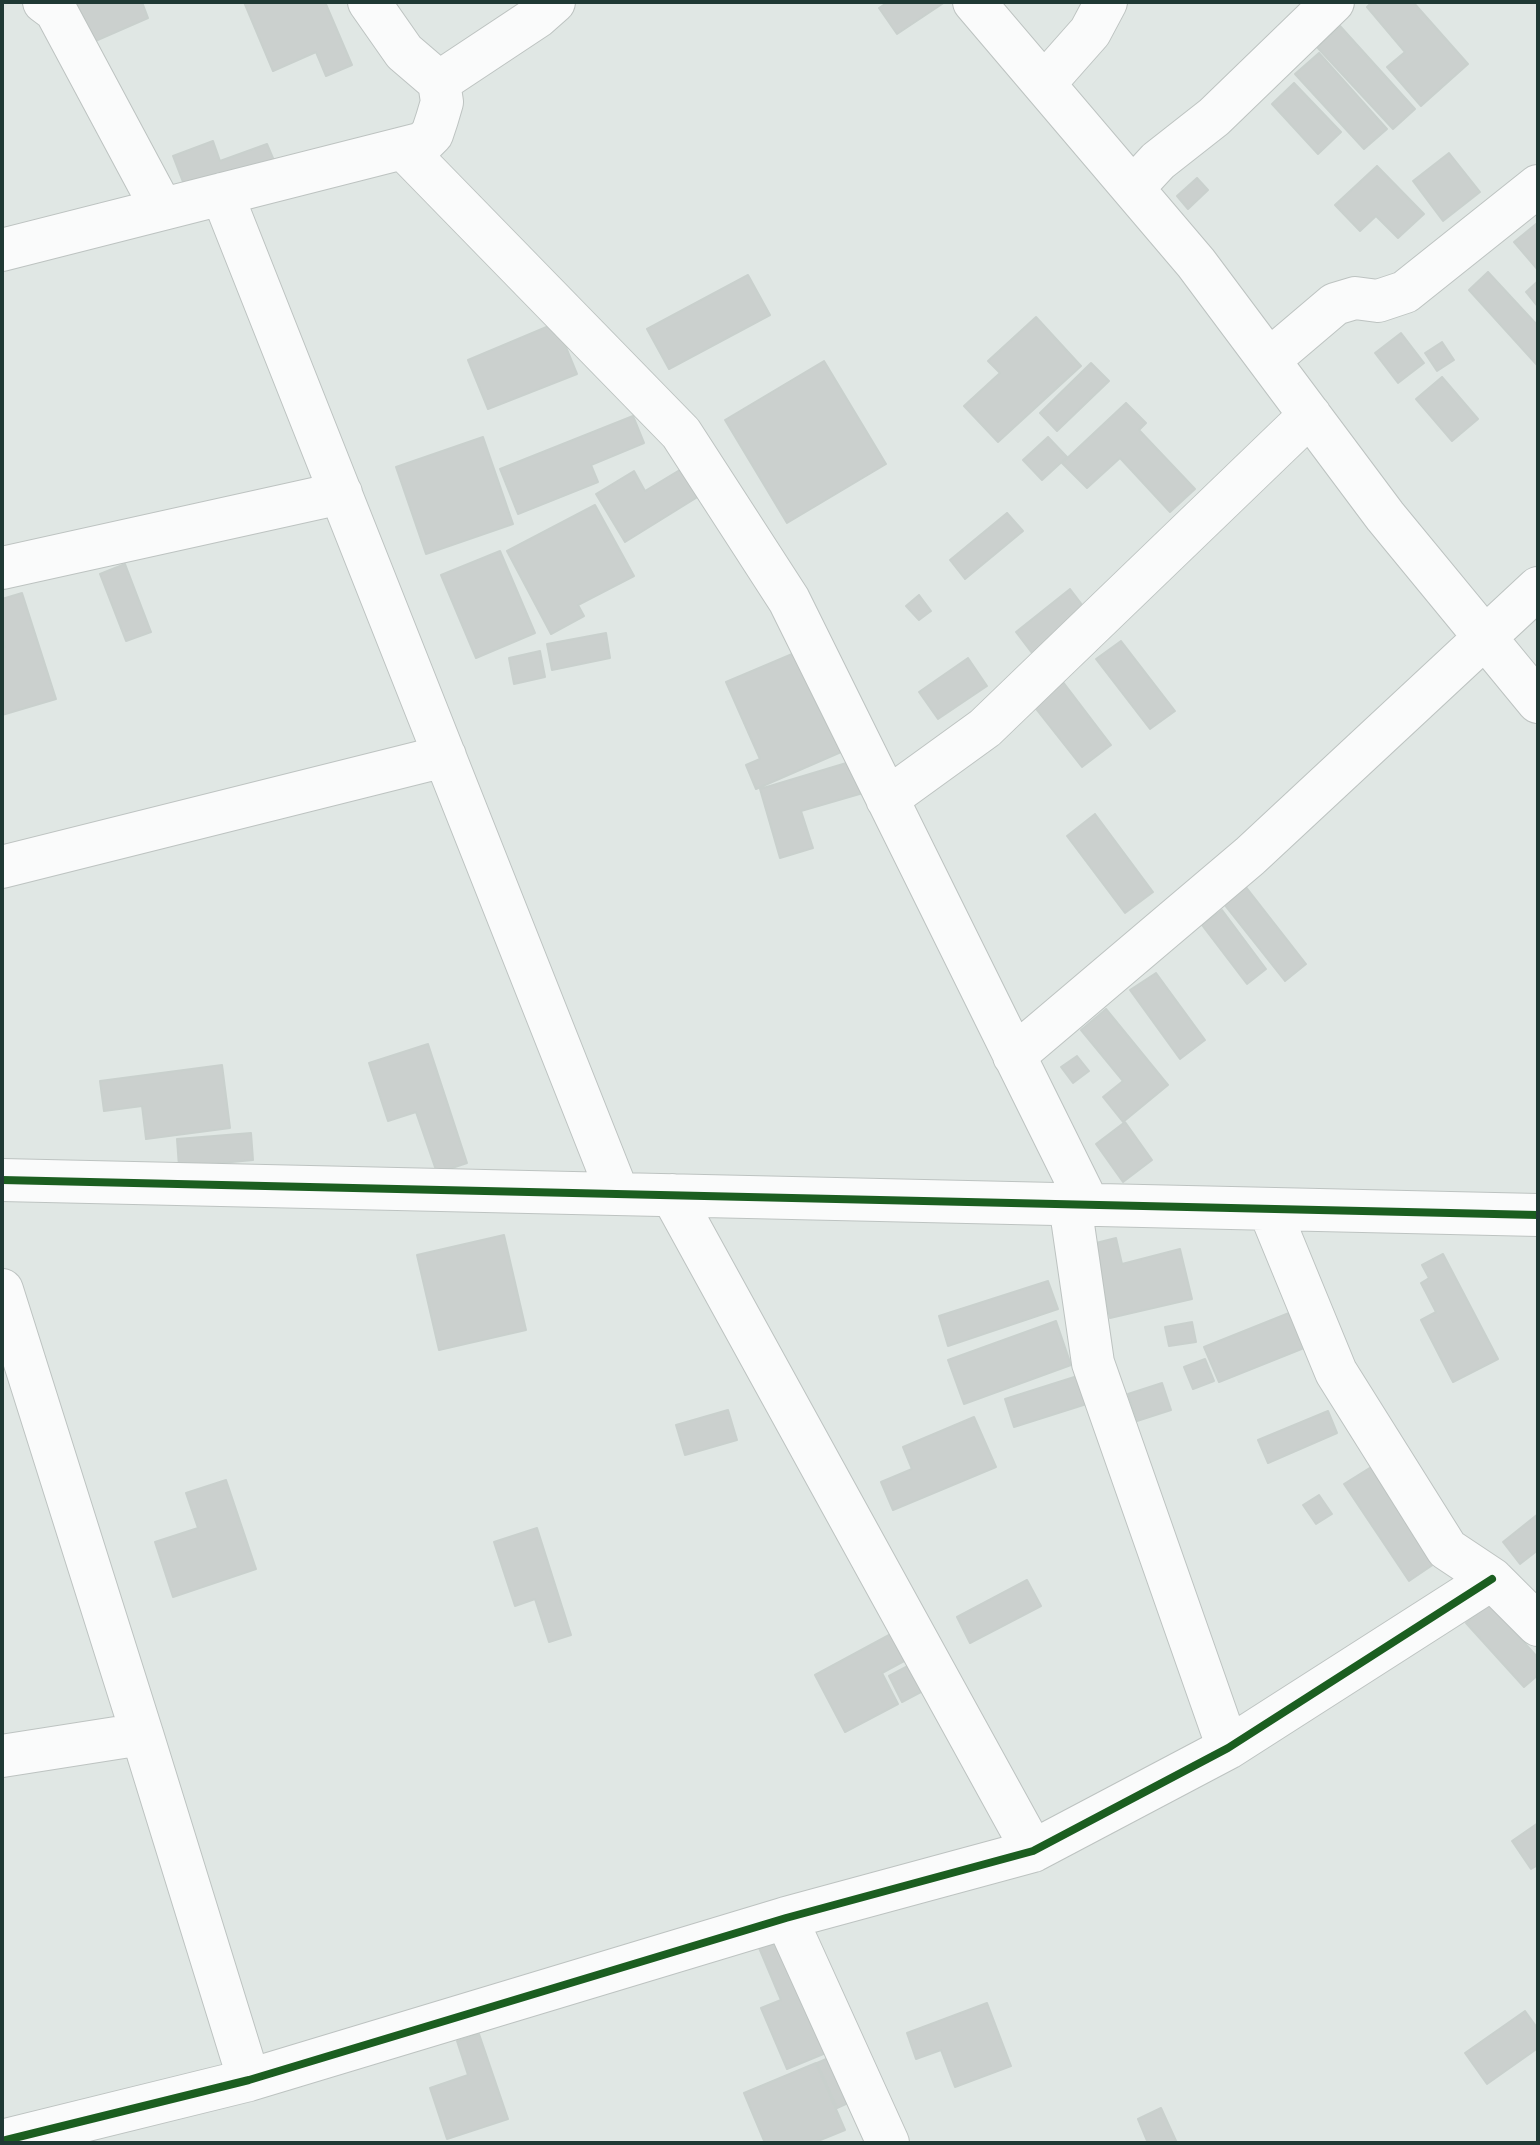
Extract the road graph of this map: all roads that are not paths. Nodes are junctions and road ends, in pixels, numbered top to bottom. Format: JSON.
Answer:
{"nodes":[{"id":1,"x":44,"y":2,"type":"edge"},
{"id":2,"x":369,"y":2,"type":"edge"},
{"id":3,"x":554,"y":2,"type":"edge"},
{"id":4,"x":974,"y":2,"type":"edge"},
{"id":5,"x":1106,"y":2,"type":"edge"},
{"id":6,"x":1333,"y":2,"type":"edge"},
{"id":7,"x":439,"y":82,"type":"junction"},
{"id":8,"x":1044,"y":84,"type":"junction"},
{"id":9,"x":403,"y":148,"type":"junction"},
{"id":10,"x":1538,"y":186,"type":"edge"},
{"id":11,"x":1133,"y":188,"type":"junction"},
{"id":12,"x":222,"y":194,"type":"junction"},
{"id":13,"x":162,"y":209,"type":"junction"},
{"id":14,"x":2,"y":250,"type":"edge"},
{"id":15,"x":1269,"y":360,"type":"junction"},
{"id":16,"x":1310,"y":415,"type":"junction"},
{"id":17,"x":341,"y":493,"type":"junction"},
{"id":18,"x":2,"y":568,"type":"edge"},
{"id":19,"x":1538,"y":588,"type":"edge"},
{"id":20,"x":1486,"y":639,"type":"junction"},
{"id":21,"x":1538,"y":702,"type":"edge"},
{"id":22,"x":445,"y":756,"type":"junction"},
{"id":23,"x":887,"y":799,"type":"junction"},
{"id":24,"x":2,"y":867,"type":"edge"},
{"id":25,"x":1014,"y":1056,"type":"junction"},
{"id":26,"x":2,"y":1180,"type":"edge"},
{"id":27,"x":618,"y":1194,"type":"junction"},
{"id":28,"x":672,"y":1195,"type":"junction"},
{"id":29,"x":1079,"y":1204,"type":"junction"},
{"id":30,"x":1269,"y":1209,"type":"junction"},
{"id":31,"x":1538,"y":1215,"type":"edge"},
{"id":32,"x":2,"y":1290,"type":"edge"},
{"id":33,"x":18,"y":1394,"type":"edge"},
{"id":34,"x":1492,"y":1579,"type":"junction"},
{"id":35,"x":1538,"y":1625,"type":"edge"},
{"id":36,"x":142,"y":1734,"type":"junction"},
{"id":37,"x":1228,"y":1748,"type":"junction"},
{"id":38,"x":2,"y":1756,"type":"edge"},
{"id":39,"x":1033,"y":1851,"type":"junction"},
{"id":40,"x":786,"y":1918,"type":"junction"},
{"id":41,"x":249,"y":2080,"type":"junction"},
{"id":42,"x":2,"y":2141,"type":"edge"},
{"id":43,"x":888,"y":2143,"type":"edge"}],
"edges":[{"from":1,"to":13,"type":"street"},
{"from":2,"to":7,"type":"street"},
{"from":3,"to":7,"type":"street"},
{"from":4,"to":8,"type":"street"},
{"from":5,"to":8,"type":"street"},
{"from":6,"to":11,"type":"street"},
{"from":7,"to":9,"type":"street"},
{"from":8,"to":11,"type":"street"},
{"from":9,"to":12,"type":"street"},
{"from":9,"to":23,"type":"street"},
{"from":10,"to":15,"type":"street"},
{"from":11,"to":15,"type":"street"},
{"from":12,"to":13,"type":"street"},
{"from":12,"to":17,"type":"street"},
{"from":13,"to":14,"type":"street"},
{"from":15,"to":16,"type":"street"},
{"from":16,"to":20,"type":"street"},
{"from":16,"to":23,"type":"street"},
{"from":17,"to":18,"type":"street"},
{"from":17,"to":22,"type":"street"},
{"from":19,"to":20,"type":"street"},
{"from":20,"to":21,"type":"street"},
{"from":20,"to":25,"type":"street"},
{"from":22,"to":24,"type":"street"},
{"from":22,"to":27,"type":"street"},
{"from":23,"to":25,"type":"street"},
{"from":25,"to":29,"type":"street"},
{"from":26,"to":27,"type":"street"},
{"from":27,"to":28,"type":"street"},
{"from":28,"to":29,"type":"street"},
{"from":28,"to":39,"type":"street"},
{"from":29,"to":30,"type":"street"},
{"from":29,"to":37,"type":"street"},
{"from":30,"to":31,"type":"street"},
{"from":30,"to":34,"type":"street"},
{"from":32,"to":33,"type":"street"},
{"from":33,"to":36,"type":"street"},
{"from":34,"to":35,"type":"street"},
{"from":34,"to":37,"type":"street"},
{"from":36,"to":38,"type":"street"},
{"from":36,"to":41,"type":"street"},
{"from":37,"to":39,"type":"street"},
{"from":39,"to":40,"type":"street"},
{"from":40,"to":41,"type":"street"},
{"from":40,"to":43,"type":"street"},
{"from":41,"to":42,"type":"street"}]}
